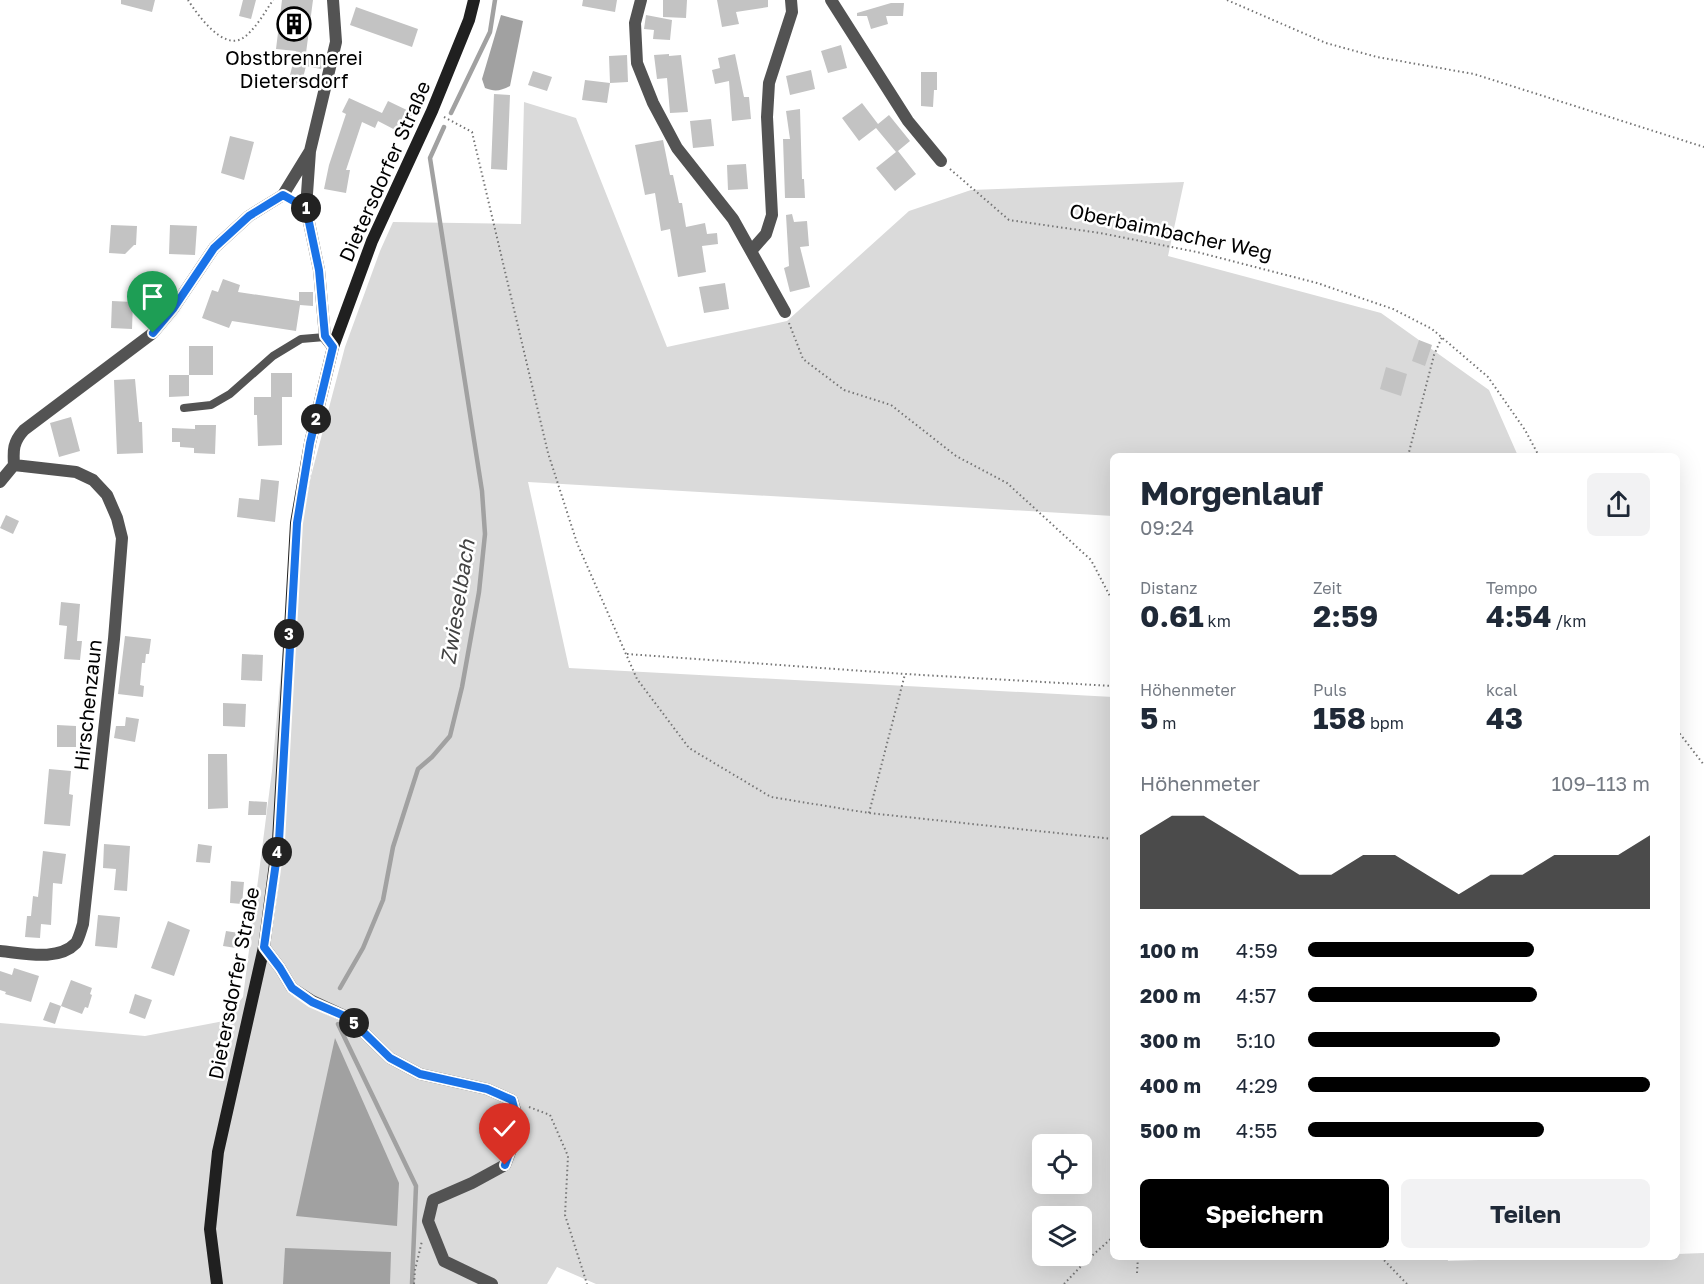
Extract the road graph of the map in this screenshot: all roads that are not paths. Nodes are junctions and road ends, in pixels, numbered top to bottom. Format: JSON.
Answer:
{"nodes":[{"id":1,"x":333,"y":0,"type":"edge"},
{"id":2,"x":474,"y":0,"type":"edge"},
{"id":3,"x":641,"y":0,"type":"edge"},
{"id":4,"x":790,"y":0,"type":"edge"},
{"id":5,"x":831,"y":0,"type":"edge"},
{"id":6,"x":310,"y":151,"type":"junction"},
{"id":7,"x":941,"y":161,"type":"road end"},
{"id":8,"x":283,"y":195,"type":"junction"},
{"id":9,"x":306,"y":208,"type":"junction"},
{"id":10,"x":751,"y":250,"type":"junction"},
{"id":11,"x":784,"y":312,"type":"road end"},
{"id":12,"x":325,"y":336,"type":"junction"},
{"id":13,"x":333,"y":347,"type":"junction"},
{"id":14,"x":184,"y":408,"type":"dead end"},
{"id":15,"x":14,"y":465,"type":"junction"},
{"id":16,"x":0,"y":482,"type":"edge"},
{"id":17,"x":264,"y":947,"type":"junction"},
{"id":18,"x":0,"y":951,"type":"edge"},
{"id":19,"x":217,"y":1284,"type":"edge"},
{"id":20,"x":492,"y":1284,"type":"edge"}],
"edges":[{"from":1,"to":6,"type":"street"},
{"from":2,"to":13,"type":"street","name":"Dietersdorfer Straße"},
{"from":3,"to":10,"type":"street"},
{"from":4,"to":10,"type":"street"},
{"from":5,"to":7,"type":"street"},
{"from":6,"to":8,"type":"street"},
{"from":6,"to":9,"type":"street"},
{"from":8,"to":9,"type":"street"},
{"from":8,"to":15,"type":"street"},
{"from":9,"to":12,"type":"street"},
{"from":10,"to":11,"type":"street"},
{"from":12,"to":13,"type":"street"},
{"from":12,"to":14,"type":"lane"},
{"from":13,"to":17,"type":"street","name":"Dietersdorfer Straße"},
{"from":15,"to":16,"type":"street"},
{"from":15,"to":18,"type":"street","name":"Hirschenzaun"},
{"from":17,"to":19,"type":"street","name":"Dietersdorfer Straße"},
{"from":17,"to":20,"type":"street"}]}
